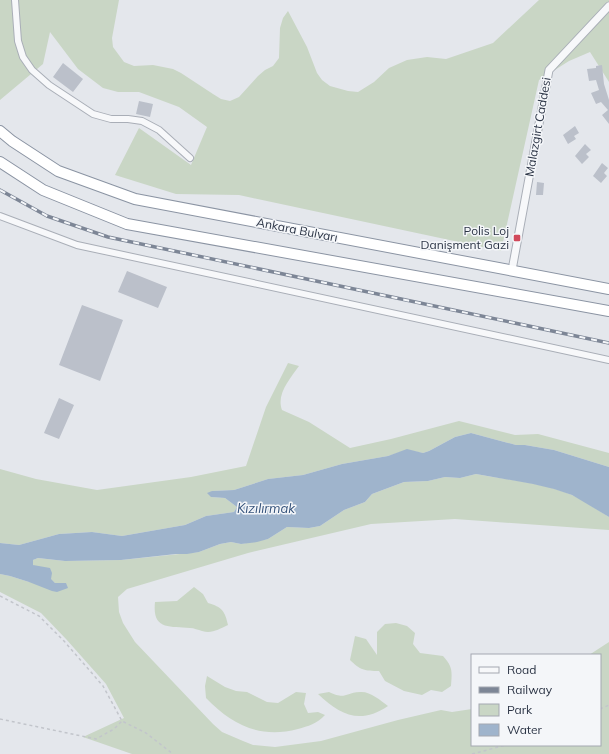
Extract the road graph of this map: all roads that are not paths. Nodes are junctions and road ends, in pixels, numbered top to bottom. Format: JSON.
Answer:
{"nodes":[{"id":1,"x":15,"y":0,"type":"edge"},
{"id":2,"x":609,"y":6,"type":"edge"},
{"id":3,"x":0,"y":131,"type":"edge"},
{"id":4,"x":190,"y":158,"type":"dead end"},
{"id":5,"x":0,"y":162,"type":"edge"},
{"id":6,"x":0,"y":216,"type":"edge"},
{"id":7,"x":512,"y":270,"type":"junction"},
{"id":8,"x":609,"y":289,"type":"edge"},
{"id":9,"x":609,"y":311,"type":"edge"},
{"id":10,"x":609,"y":360,"type":"edge"}],
"edges":[{"from":1,"to":4,"type":"street"},
{"from":2,"to":7,"type":"street","name":"Malazgirt Caddesi"},
{"from":3,"to":7,"type":"highway","name":"Ankara Bulvarı"},
{"from":5,"to":9,"type":"highway","name":"Ankara Bulvarı"},
{"from":6,"to":10,"type":"street"},
{"from":7,"to":8,"type":"highway","name":"Ankara Bulvarı"}]}
